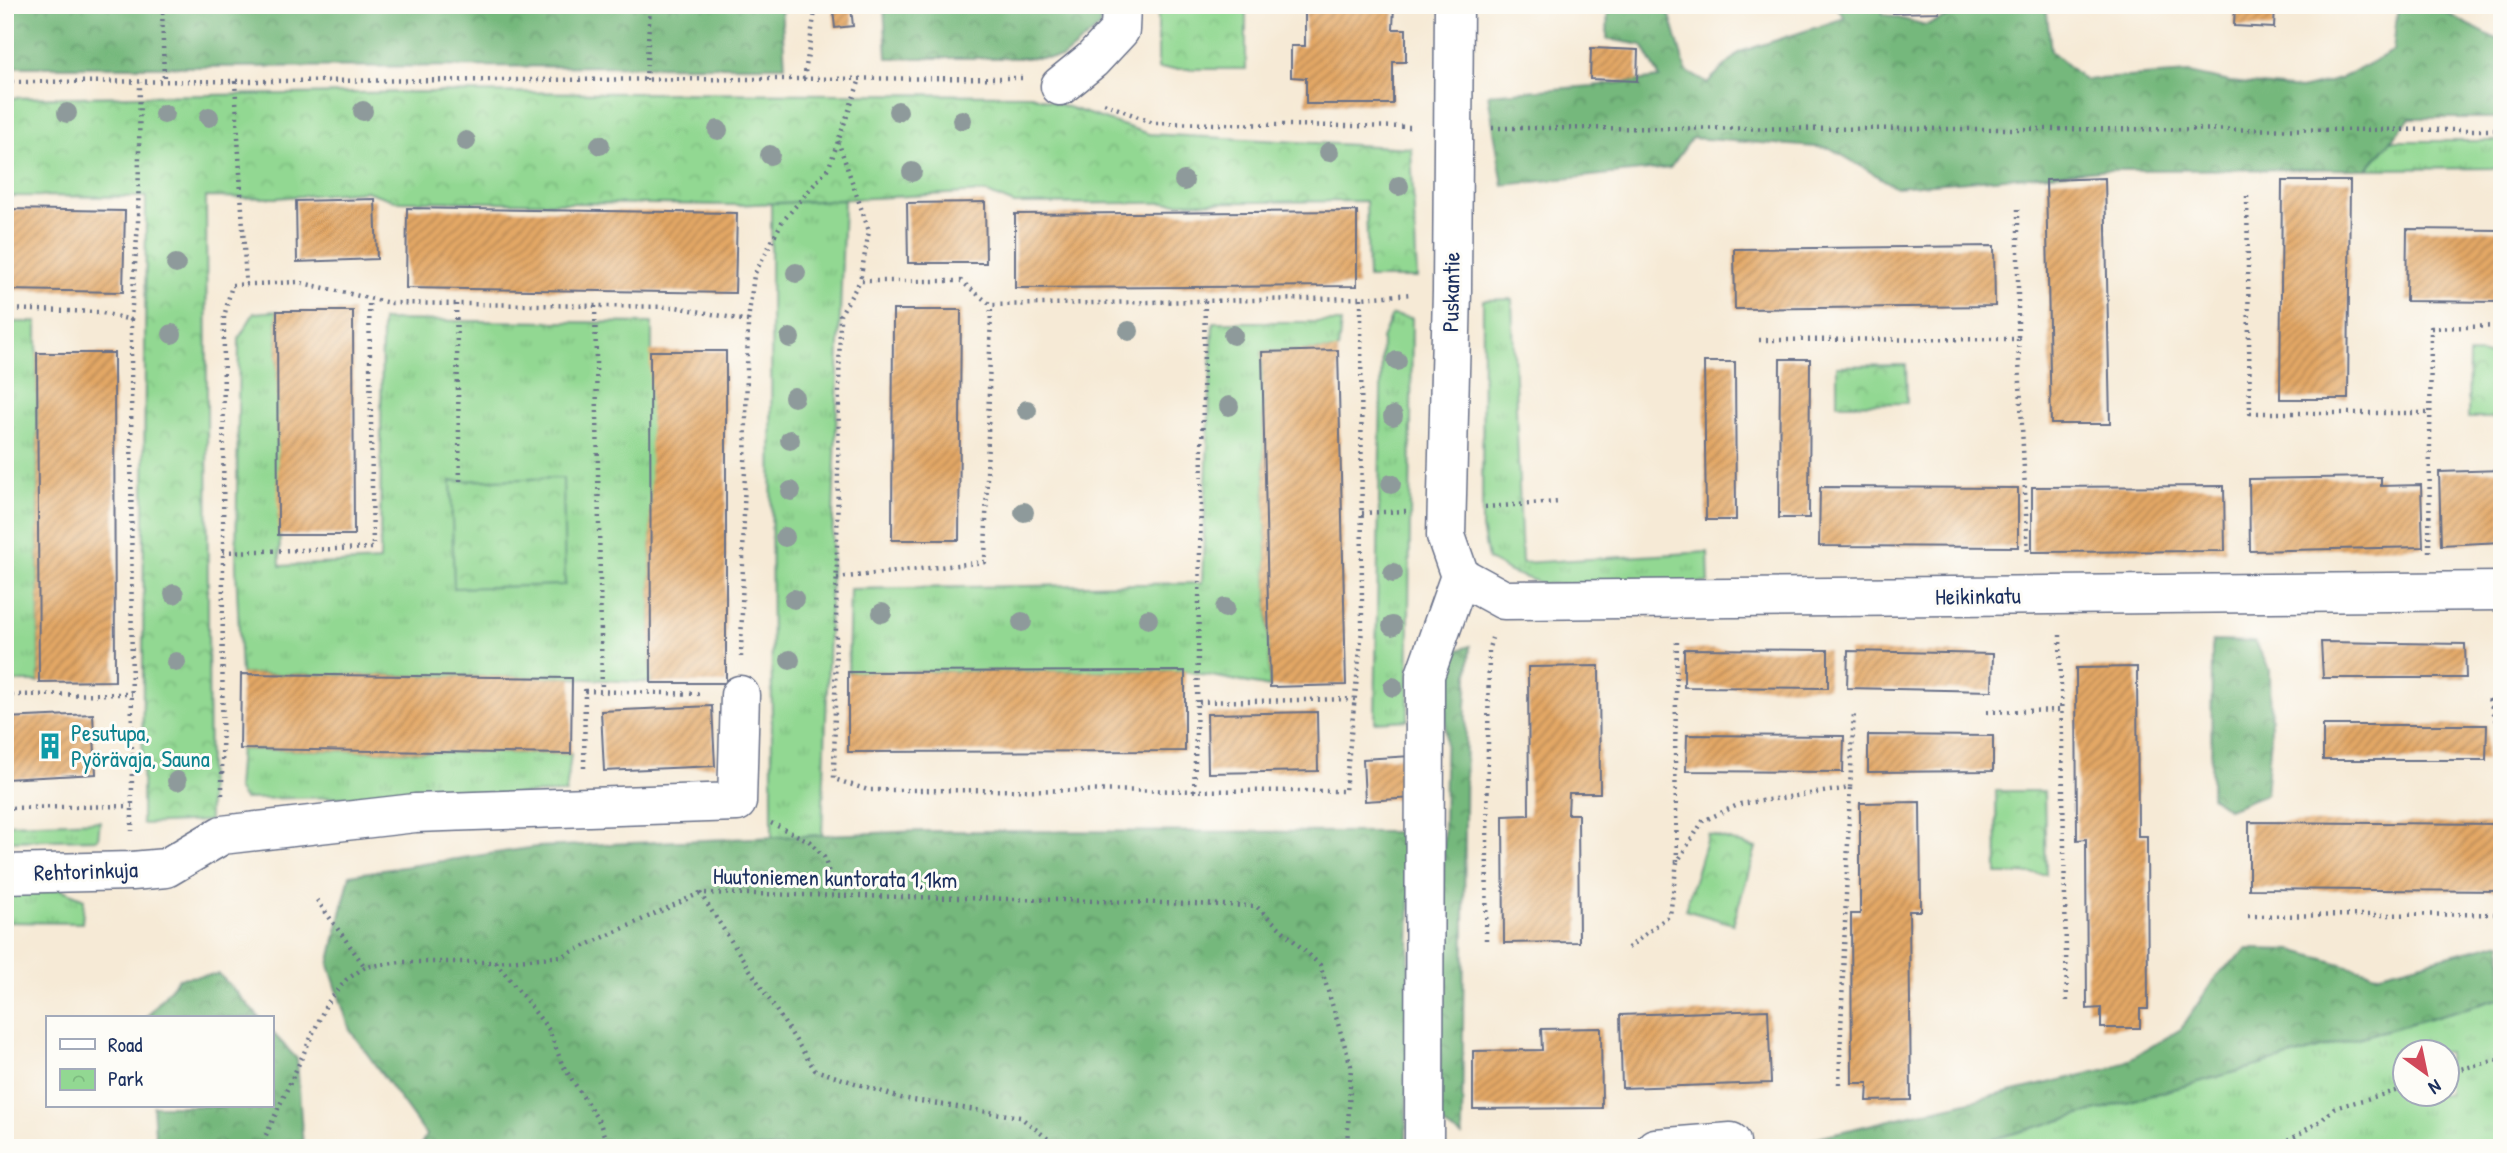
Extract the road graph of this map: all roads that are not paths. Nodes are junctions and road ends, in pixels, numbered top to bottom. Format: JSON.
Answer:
{"nodes":[{"id":1,"x":1121,"y":5,"type":"edge"},
{"id":2,"x":1454,"y":5,"type":"edge"},
{"id":3,"x":1060,"y":86,"type":"road end"},
{"id":4,"x":1460,"y":576,"type":"junction"},
{"id":5,"x":2502,"y":591,"type":"edge"},
{"id":6,"x":740,"y":695,"type":"road end"},
{"id":7,"x":5,"y":874,"type":"edge"},
{"id":8,"x":1731,"y":1142,"type":"dead end"},
{"id":9,"x":1424,"y":1148,"type":"edge"},
{"id":10,"x":1655,"y":1148,"type":"edge"}],
"edges":[{"from":1,"to":3,"type":"street"},
{"from":2,"to":4,"type":"street","name":"Puskantie"},
{"from":4,"to":5,"type":"street","name":"Heikinkatu"},
{"from":4,"to":9,"type":"street"},
{"from":6,"to":7,"type":"street","name":"Rehtorinkuja"},
{"from":8,"to":10,"type":"street"}]}
